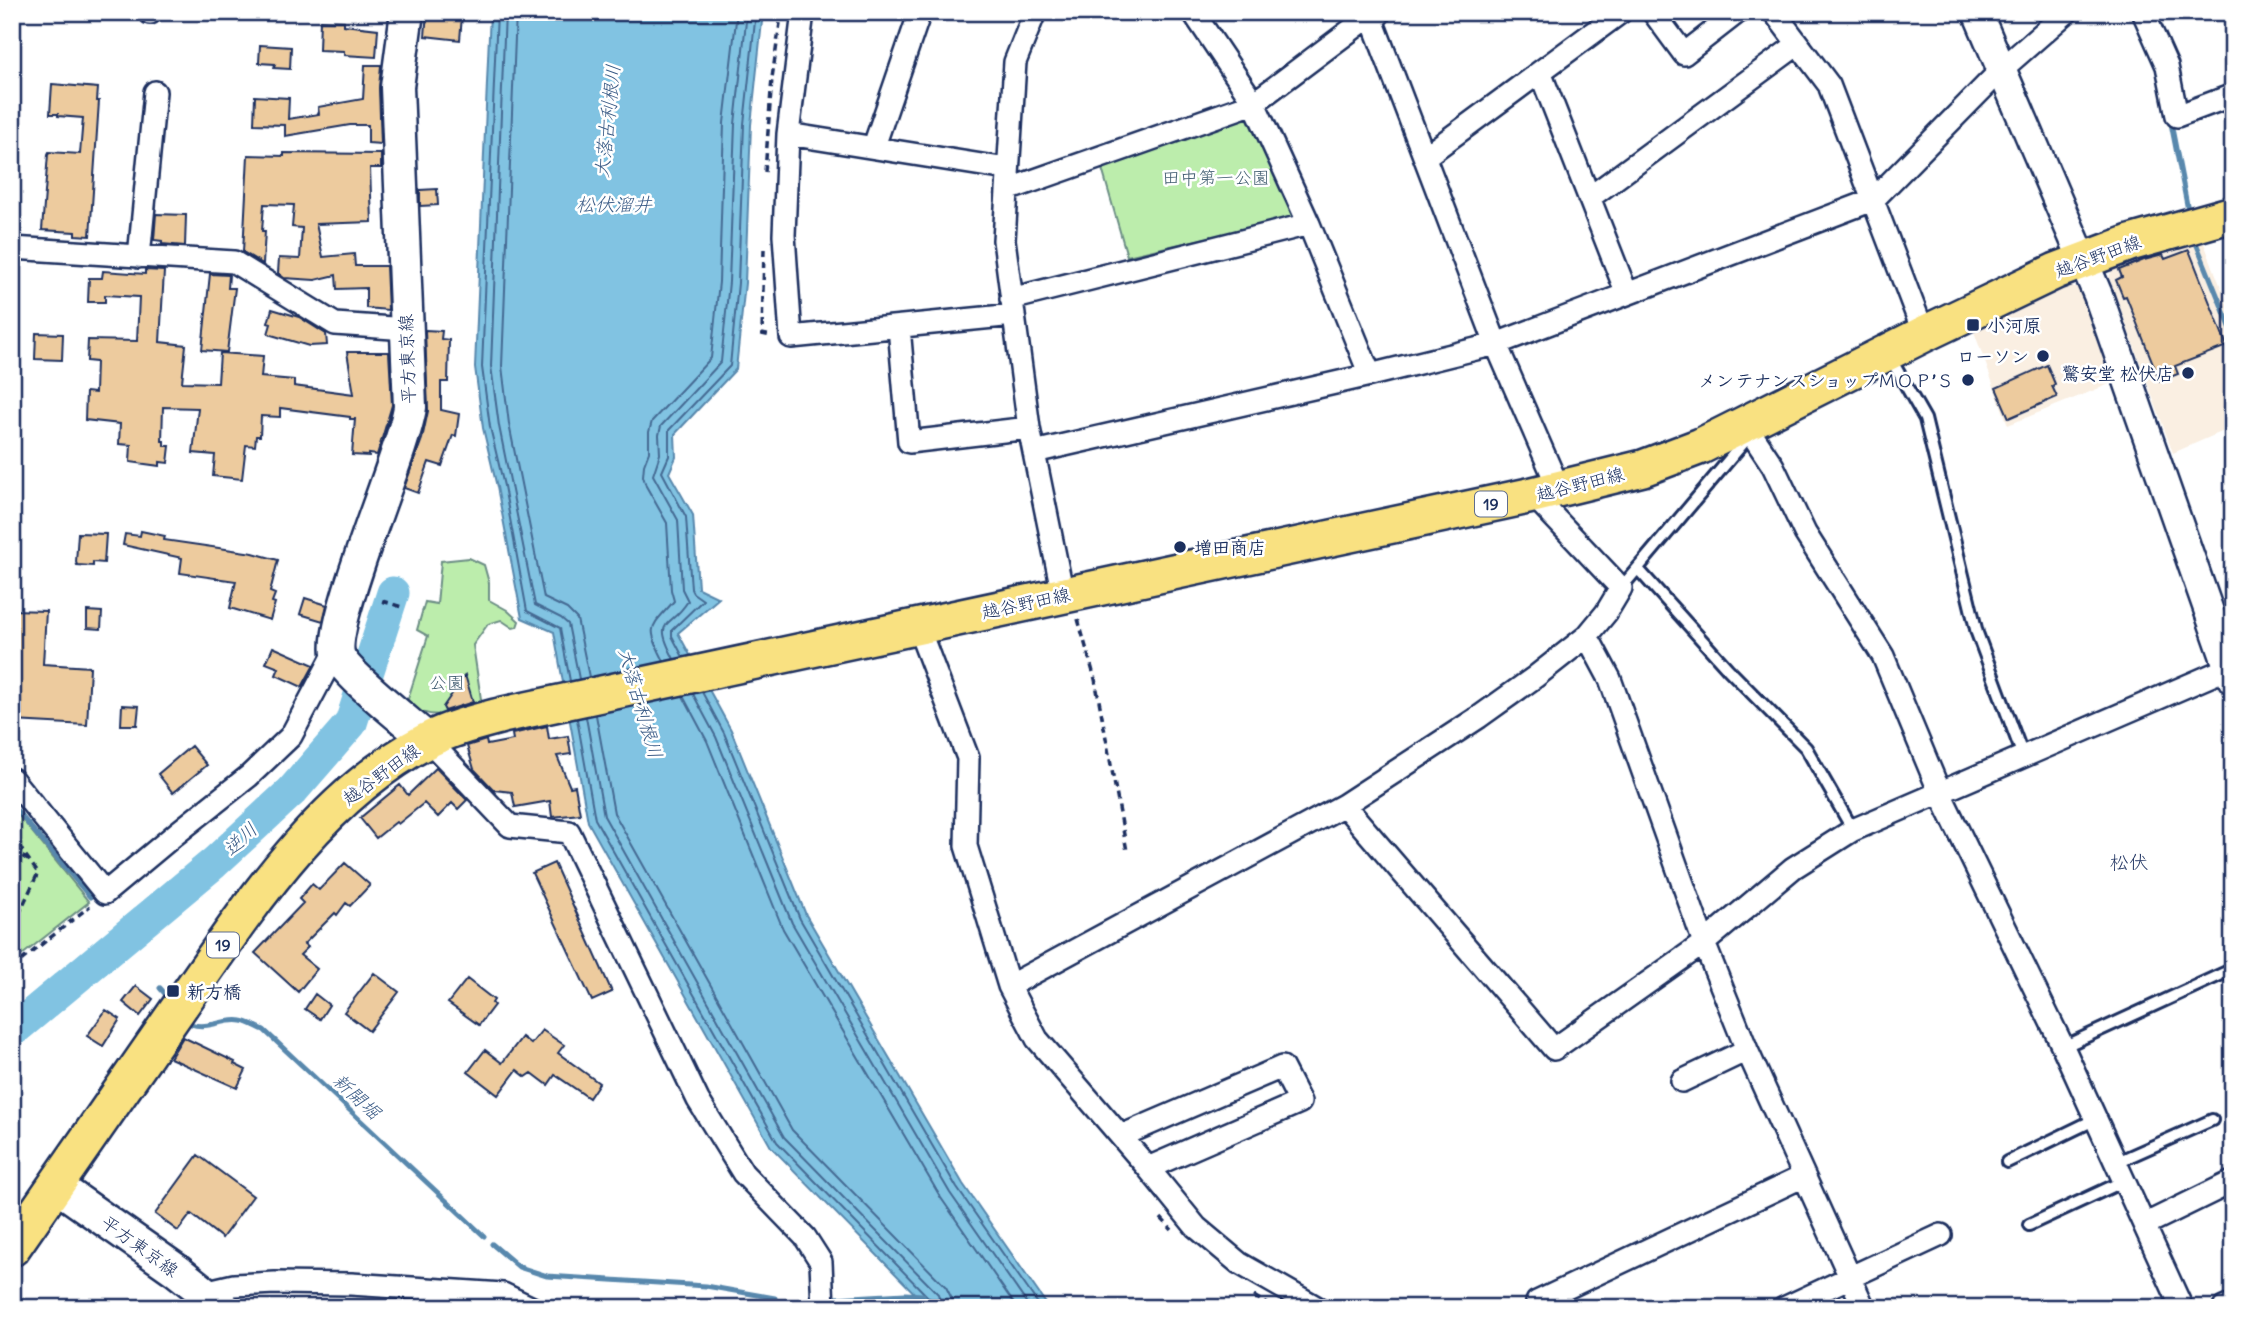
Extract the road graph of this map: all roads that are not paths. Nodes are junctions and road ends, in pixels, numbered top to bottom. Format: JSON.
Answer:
{"nodes":[{"id":1,"x":407,"y":12,"type":"edge"},
{"id":2,"x":803,"y":12,"type":"edge"},
{"id":3,"x":920,"y":12,"type":"edge"},
{"id":4,"x":1035,"y":12,"type":"edge"},
{"id":5,"x":1193,"y":12,"type":"edge"},
{"id":6,"x":1621,"y":12,"type":"edge"},
{"id":7,"x":1653,"y":12,"type":"edge"},
{"id":8,"x":1738,"y":12,"type":"edge"},
{"id":9,"x":1774,"y":12,"type":"edge"},
{"id":10,"x":1977,"y":12,"type":"edge"},
{"id":11,"x":2067,"y":12,"type":"edge"},
{"id":12,"x":1372,"y":13,"type":"edge"},
{"id":13,"x":2145,"y":13,"type":"edge"},
{"id":14,"x":1798,"y":44,"type":"junction"},
{"id":15,"x":2002,"y":69,"type":"junction"},
{"id":16,"x":1540,"y":72,"type":"junction"},
{"id":17,"x":155,"y":92,"type":"dead end"},
{"id":18,"x":2233,"y":95,"type":"edge"},
{"id":19,"x":1254,"y":103,"type":"junction"},
{"id":20,"x":788,"y":134,"type":"junction"},
{"id":21,"x":874,"y":146,"type":"junction"},
{"id":22,"x":1426,"y":156,"type":"junction"},
{"id":23,"x":1007,"y":169,"type":"junction"},
{"id":24,"x":1007,"y":190,"type":"junction"},
{"id":25,"x":1589,"y":198,"type":"junction"},
{"id":26,"x":1873,"y":200,"type":"junction"},
{"id":27,"x":2233,"y":214,"type":"edge"},
{"id":28,"x":1309,"y":224,"type":"junction"},
{"id":29,"x":12,"y":248,"type":"edge"},
{"id":30,"x":139,"y":257,"type":"junction"},
{"id":31,"x":2083,"y":259,"type":"junction"},
{"id":32,"x":1626,"y":295,"type":"junction"},
{"id":33,"x":1012,"y":307,"type":"junction"},
{"id":34,"x":899,"y":327,"type":"junction"},
{"id":35,"x":407,"y":329,"type":"junction"},
{"id":36,"x":1924,"y":334,"type":"junction"},
{"id":37,"x":1496,"y":344,"type":"junction"},
{"id":38,"x":1887,"y":353,"type":"junction"},
{"id":39,"x":1370,"y":375,"type":"junction"},
{"id":40,"x":1029,"y":428,"type":"junction"},
{"id":41,"x":1748,"y":429,"type":"junction"},
{"id":42,"x":1034,"y":452,"type":"junction"},
{"id":43,"x":1546,"y":492,"type":"junction"},
{"id":44,"x":1638,"y":569,"type":"junction"},
{"id":45,"x":1622,"y":588,"type":"junction"},
{"id":46,"x":1067,"y":594,"type":"junction"},
{"id":47,"x":918,"y":627,"type":"junction"},
{"id":48,"x":1587,"y":636,"type":"junction"},
{"id":49,"x":337,"y":649,"type":"junction"},
{"id":50,"x":2231,"y":671,"type":"edge"},
{"id":51,"x":428,"y":740,"type":"junction"},
{"id":52,"x":2023,"y":756,"type":"junction"},
{"id":53,"x":12,"y":779,"type":"edge"},
{"id":54,"x":1940,"y":793,"type":"junction"},
{"id":55,"x":1344,"y":805,"type":"junction"},
{"id":56,"x":1853,"y":830,"type":"junction"},
{"id":57,"x":1704,"y":943,"type":"junction"},
{"id":58,"x":2233,"y":969,"type":"edge"},
{"id":59,"x":1009,"y":986,"type":"junction"},
{"id":60,"x":2063,"y":1047,"type":"junction"},
{"id":61,"x":1747,"y":1050,"type":"junction"},
{"id":62,"x":1682,"y":1082,"type":"dead end"},
{"id":63,"x":2096,"y":1119,"type":"junction"},
{"id":64,"x":2212,"y":1120,"type":"dead end"},
{"id":65,"x":1121,"y":1136,"type":"junction"},
{"id":66,"x":2007,"y":1162,"type":"dead end"},
{"id":67,"x":1148,"y":1168,"type":"junction"},
{"id":68,"x":2120,"y":1172,"type":"junction"},
{"id":69,"x":1804,"y":1176,"type":"junction"},
{"id":70,"x":2232,"y":1182,"type":"edge"},
{"id":71,"x":55,"y":1185,"type":"junction"},
{"id":72,"x":2029,"y":1225,"type":"dead end"},
{"id":73,"x":2144,"y":1225,"type":"junction"},
{"id":74,"x":1941,"y":1235,"type":"dead end"},
{"id":75,"x":12,"y":1248,"type":"edge"},
{"id":76,"x":1850,"y":1276,"type":"junction"},
{"id":77,"x":214,"y":1300,"type":"edge"},
{"id":78,"x":2233,"y":1304,"type":"edge"},
{"id":79,"x":1863,"y":1307,"type":"edge"},
{"id":80,"x":532,"y":1308,"type":"edge"},
{"id":81,"x":823,"y":1308,"type":"edge"},
{"id":82,"x":1318,"y":1308,"type":"edge"},
{"id":83,"x":1540,"y":1308,"type":"edge"},
{"id":84,"x":1784,"y":1308,"type":"edge"},
{"id":85,"x":2182,"y":1308,"type":"edge"},
{"id":86,"x":2224,"y":1308,"type":"edge"}],
"edges":[{"from":1,"to":35,"type":"main road","name":"平方東京線"},
{"from":2,"to":20,"type":"street"},
{"from":3,"to":21,"type":"street"},
{"from":4,"to":23,"type":"street"},
{"from":5,"to":19,"type":"street"},
{"from":6,"to":16,"type":"street"},
{"from":7,"to":8,"type":"street"},
{"from":9,"to":14,"type":"street"},
{"from":10,"to":15,"type":"street"},
{"from":11,"to":15,"type":"street"},
{"from":12,"to":19,"type":"street"},
{"from":12,"to":22,"type":"street"},
{"from":13,"to":18,"type":"street"},
{"from":14,"to":25,"type":"street"},
{"from":14,"to":26,"type":"street"},
{"from":15,"to":26,"type":"street"},
{"from":15,"to":31,"type":"street"},
{"from":16,"to":22,"type":"street"},
{"from":16,"to":25,"type":"street"},
{"from":17,"to":30,"type":"street"},
{"from":19,"to":24,"type":"street"},
{"from":19,"to":28,"type":"street"},
{"from":20,"to":21,"type":"street"},
{"from":20,"to":34,"type":"street"},
{"from":21,"to":23,"type":"street"},
{"from":22,"to":37,"type":"street"},
{"from":23,"to":24,"type":"street"},
{"from":24,"to":33,"type":"street"},
{"from":25,"to":32,"type":"street"},
{"from":26,"to":32,"type":"street"},
{"from":26,"to":36,"type":"street"},
{"from":27,"to":31,"type":"main road","name":"越谷野田線","number":"19"},
{"from":28,"to":33,"type":"street"},
{"from":28,"to":39,"type":"street"},
{"from":29,"to":30,"type":"street"},
{"from":30,"to":35,"type":"street"},
{"from":31,"to":36,"type":"main road","name":"越谷野田線","number":"19"},
{"from":31,"to":50,"type":"street"},
{"from":32,"to":37,"type":"street"},
{"from":33,"to":34,"type":"street"},
{"from":33,"to":40,"type":"street"},
{"from":34,"to":40,"type":"street"},
{"from":35,"to":49,"type":"main road","name":"平方東京線"},
{"from":36,"to":38,"type":"main road","name":"越谷野田線","number":"19"},
{"from":37,"to":39,"type":"street"},
{"from":37,"to":43,"type":"street"},
{"from":38,"to":41,"type":"main road","name":"越谷野田線","number":"19"},
{"from":38,"to":52,"type":"lane"},
{"from":39,"to":42,"type":"street"},
{"from":40,"to":42,"type":"street"},
{"from":41,"to":43,"type":"main road","name":"越谷野田線","number":"19"},
{"from":41,"to":44,"type":"lane"},
{"from":41,"to":54,"type":"street"},
{"from":42,"to":46,"type":"street"},
{"from":43,"to":45,"type":"street"},
{"from":43,"to":46,"type":"main road","name":"越谷野田線","number":"19"},
{"from":44,"to":45,"type":"lane"},
{"from":44,"to":56,"type":"lane"},
{"from":45,"to":48,"type":"street"},
{"from":46,"to":47,"type":"main road","name":"越谷野田線","number":"19"},
{"from":47,"to":51,"type":"main road","name":"越谷野田線","number":"19"},
{"from":47,"to":59,"type":"street"},
{"from":48,"to":55,"type":"street"},
{"from":48,"to":57,"type":"street"},
{"from":49,"to":51,"type":"main road"},
{"from":49,"to":53,"type":"street"},
{"from":50,"to":52,"type":"street"},
{"from":51,"to":71,"type":"main road","name":"越谷野田線","number":"19"},
{"from":51,"to":81,"type":"street"},
{"from":52,"to":54,"type":"street"},
{"from":54,"to":56,"type":"street"},
{"from":54,"to":60,"type":"street"},
{"from":55,"to":57,"type":"street"},
{"from":55,"to":59,"type":"street"},
{"from":56,"to":57,"type":"street"},
{"from":57,"to":61,"type":"street"},
{"from":58,"to":60,"type":"lane"},
{"from":59,"to":65,"type":"street"},
{"from":60,"to":63,"type":"street"},
{"from":61,"to":62,"type":"street"},
{"from":61,"to":69,"type":"street"},
{"from":63,"to":66,"type":"lane"},
{"from":63,"to":68,"type":"street"},
{"from":64,"to":68,"type":"lane"},
{"from":65,"to":67,"type":"street"},
{"from":65,"to":67,"type":"street"},
{"from":67,"to":82,"type":"street"},
{"from":68,"to":72,"type":"lane"},
{"from":68,"to":73,"type":"street"},
{"from":69,"to":76,"type":"street"},
{"from":69,"to":83,"type":"street"},
{"from":70,"to":73,"type":"street"},
{"from":71,"to":75,"type":"main road","name":"越谷野田線","number":"19"},
{"from":71,"to":77,"type":"main road","name":"平方東京線"},
{"from":73,"to":85,"type":"street"},
{"from":74,"to":76,"type":"street"},
{"from":76,"to":79,"type":"street"},
{"from":76,"to":84,"type":"street"},
{"from":77,"to":80,"type":"street"},
{"from":78,"to":86,"type":"street"}]}
